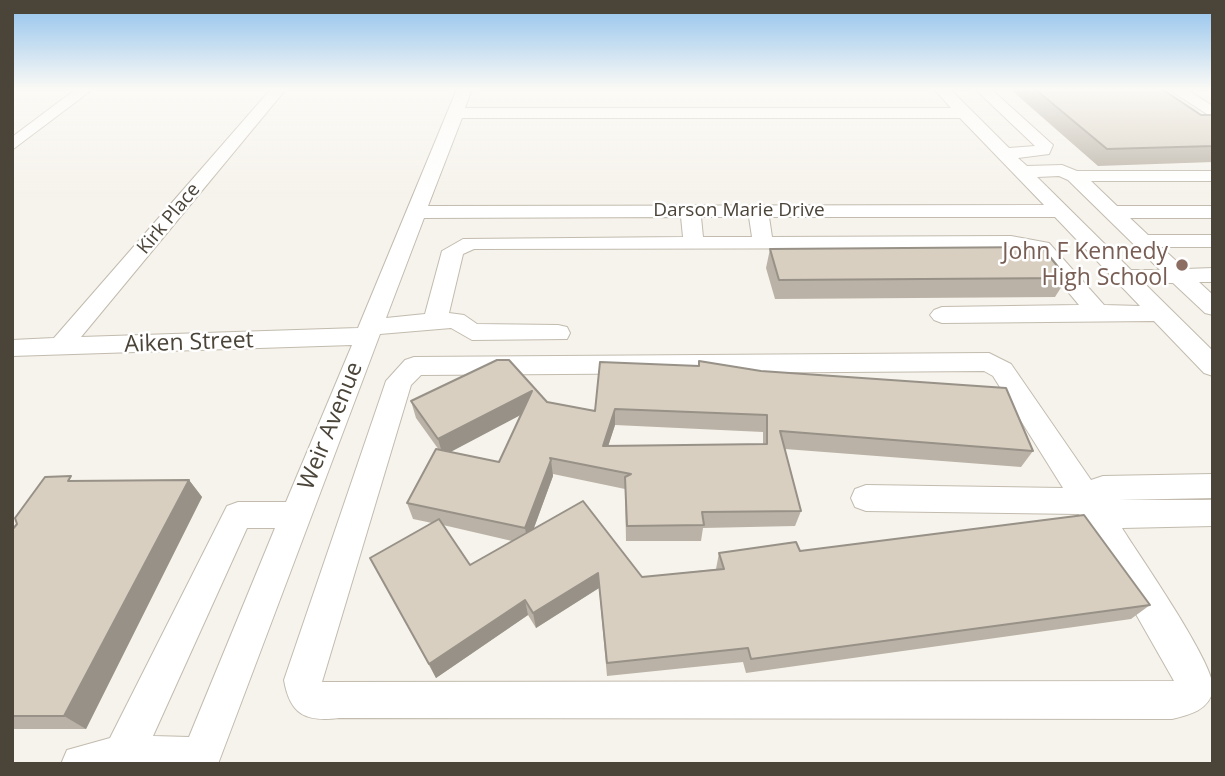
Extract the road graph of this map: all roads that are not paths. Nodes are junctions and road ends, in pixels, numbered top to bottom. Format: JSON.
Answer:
{"nodes":[{"id":1,"x":38,"y":125,"type":"edge"},
{"id":2,"x":248,"y":125,"type":"edge"},
{"id":3,"x":451,"y":125,"type":"edge"},
{"id":4,"x":976,"y":125,"type":"edge"},
{"id":5,"x":1022,"y":125,"type":"edge"},
{"id":6,"x":12,"y":145,"type":"edge"},
{"id":7,"x":1005,"y":154,"type":"junction"},
{"id":8,"x":1023,"y":172,"type":"junction"},
{"id":9,"x":1074,"y":176,"type":"junction"},
{"id":10,"x":1213,"y":176,"type":"edge"},
{"id":11,"x":690,"y":211,"type":"junction"},
{"id":12,"x":758,"y":211,"type":"junction"},
{"id":13,"x":1060,"y":211,"type":"junction"},
{"id":14,"x":417,"y":212,"type":"junction"},
{"id":15,"x":1112,"y":212,"type":"junction"},
{"id":16,"x":1213,"y":212,"type":"edge"},
{"id":17,"x":1213,"y":241,"type":"edge"},
{"id":18,"x":1143,"y":242,"type":"junction"},
{"id":19,"x":694,"y":243,"type":"junction"},
{"id":20,"x":763,"y":243,"type":"junction"},
{"id":21,"x":1178,"y":275,"type":"junction"},
{"id":22,"x":1213,"y":275,"type":"edge"},
{"id":23,"x":1124,"y":277,"type":"junction"},
{"id":24,"x":1213,"y":308,"type":"edge"},
{"id":25,"x":1097,"y":312,"type":"junction"},
{"id":26,"x":1160,"y":314,"type":"junction"},
{"id":27,"x":942,"y":316,"type":"dead end"},
{"id":28,"x":435,"y":321,"type":"junction"},
{"id":29,"x":369,"y":332,"type":"junction"},
{"id":30,"x":558,"y":333,"type":"dead end"},
{"id":31,"x":12,"y":348,"type":"edge"},
{"id":32,"x":59,"y":348,"type":"junction"},
{"id":33,"x":1211,"y":363,"type":"edge"},
{"id":34,"x":1213,"y":486,"type":"edge"},
{"id":35,"x":866,"y":498,"type":"dead end"},
{"id":36,"x":1088,"y":501,"type":"junction"},
{"id":37,"x":1213,"y":513,"type":"edge"},
{"id":38,"x":295,"y":515,"type":"junction"},
{"id":39,"x":124,"y":755,"type":"junction"},
{"id":40,"x":200,"y":760,"type":"edge"},
{"id":41,"x":81,"y":764,"type":"edge"}],
"edges":[{"from":1,"to":6,"type":"street"},
{"from":2,"to":32,"type":"street","name":"Kirk Place"},
{"from":3,"to":14,"type":"street","name":"Weir Avenue"},
{"from":4,"to":7,"type":"street"},
{"from":5,"to":7,"type":"street"},
{"from":7,"to":8,"type":"street"},
{"from":8,"to":9,"type":"street"},
{"from":8,"to":13,"type":"street"},
{"from":9,"to":10,"type":"street"},
{"from":9,"to":15,"type":"street"},
{"from":11,"to":12,"type":"street","name":"Darson Marie Drive"},
{"from":11,"to":14,"type":"street","name":"Darson Marie Drive"},
{"from":11,"to":19,"type":"street"},
{"from":12,"to":13,"type":"street","name":"Darson Marie Drive"},
{"from":12,"to":20,"type":"street"},
{"from":13,"to":23,"type":"street"},
{"from":14,"to":29,"type":"street","name":"Weir Avenue"},
{"from":15,"to":16,"type":"street"},
{"from":15,"to":18,"type":"street"},
{"from":17,"to":18,"type":"street"},
{"from":18,"to":21,"type":"street"},
{"from":19,"to":20,"type":"street"},
{"from":19,"to":28,"type":"street"},
{"from":20,"to":25,"type":"street"},
{"from":21,"to":22,"type":"street"},
{"from":21,"to":23,"type":"street"},
{"from":21,"to":24,"type":"street"},
{"from":23,"to":26,"type":"street"},
{"from":25,"to":26,"type":"street"},
{"from":25,"to":27,"type":"street"},
{"from":26,"to":33,"type":"street"},
{"from":28,"to":29,"type":"street","name":"Aiken Street"},
{"from":28,"to":30,"type":"street","name":"Aiken Street"},
{"from":29,"to":32,"type":"street","name":"Aiken Street"},
{"from":29,"to":38,"type":"street","name":"Weir Avenue"},
{"from":31,"to":32,"type":"street","name":"Aiken Street"},
{"from":34,"to":36,"type":"street"},
{"from":35,"to":36,"type":"street"},
{"from":36,"to":36,"type":"street"},
{"from":36,"to":37,"type":"street"},
{"from":38,"to":39,"type":"lane"},
{"from":38,"to":40,"type":"street","name":"Weir Avenue"},
{"from":39,"to":40,"type":"lane"},
{"from":39,"to":41,"type":"street"}]}
